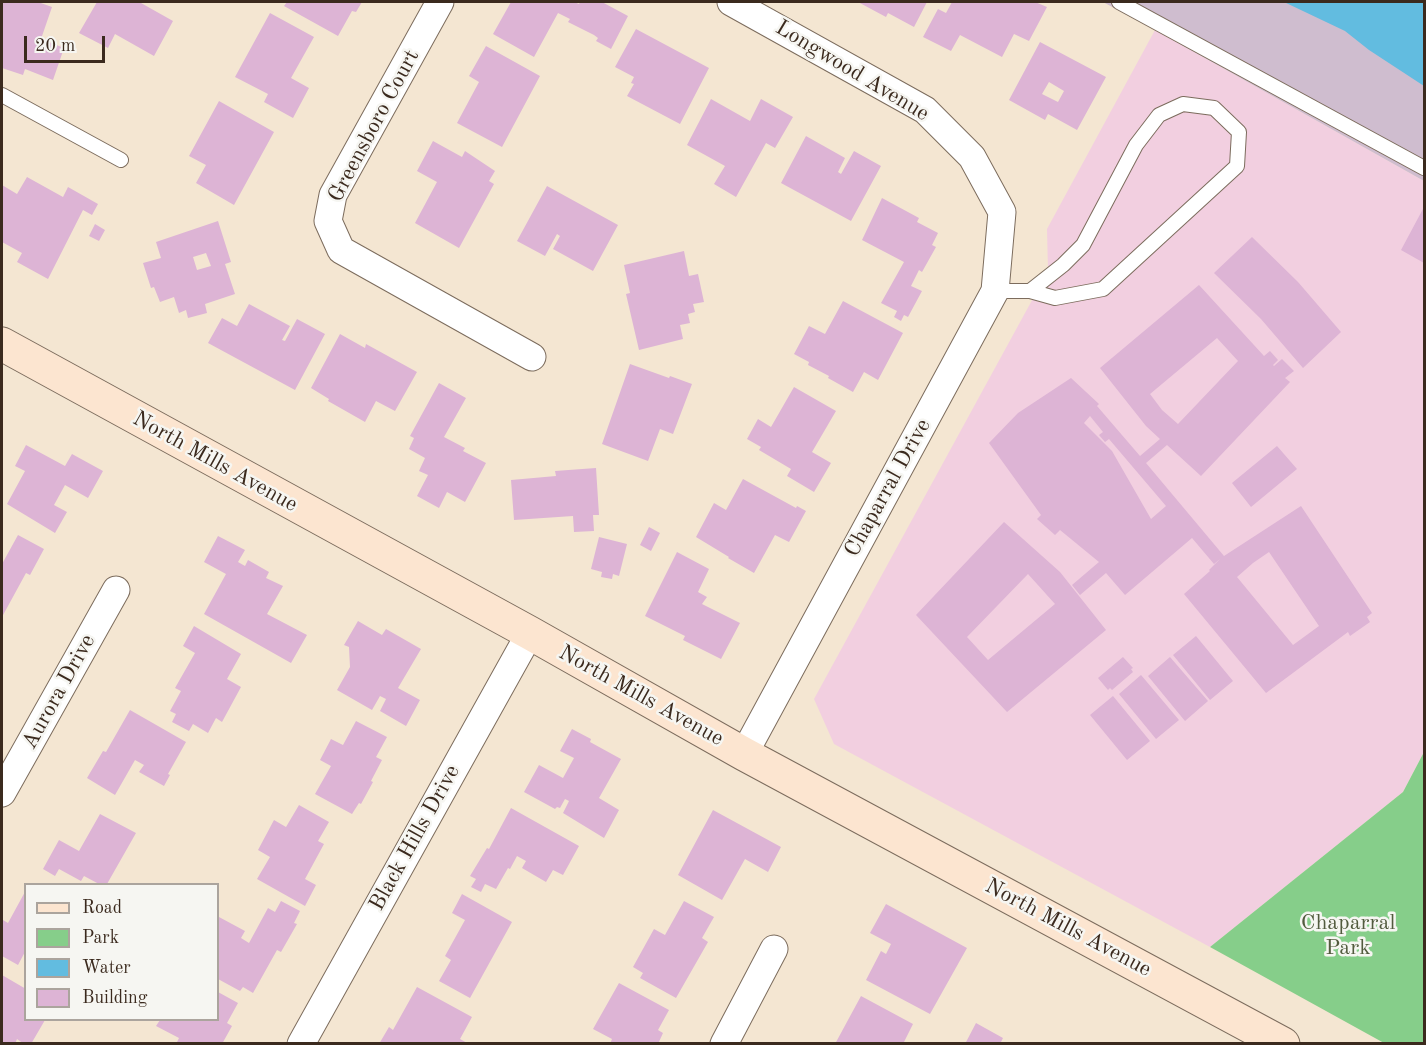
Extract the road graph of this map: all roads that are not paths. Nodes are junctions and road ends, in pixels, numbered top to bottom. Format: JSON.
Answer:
{"nodes":[{"id":1,"x":440,"y":2,"type":"edge"},
{"id":2,"x":731,"y":2,"type":"edge"},
{"id":3,"x":1119,"y":2,"type":"edge"},
{"id":4,"x":2,"y":95,"type":"edge"},
{"id":5,"x":121,"y":160,"type":"dead end"},
{"id":6,"x":1425,"y":168,"type":"edge"},
{"id":7,"x":1002,"y":212,"type":"joint"},
{"id":8,"x":995,"y":291,"type":"junction"},
{"id":9,"x":1030,"y":291,"type":"junction"},
{"id":10,"x":2,"y":344,"type":"edge"},
{"id":11,"x":532,"y":357,"type":"dead end"},
{"id":12,"x":116,"y":591,"type":"dead end"},
{"id":13,"x":530,"y":633,"type":"junction"},
{"id":14,"x":744,"y":754,"type":"junction"},
{"id":15,"x":2,"y":793,"type":"edge"},
{"id":16,"x":774,"y":949,"type":"dead end"},
{"id":17,"x":301,"y":1044,"type":"edge"},
{"id":18,"x":724,"y":1044,"type":"edge"},
{"id":19,"x":1283,"y":1044,"type":"edge"}],
"edges":[{"from":1,"to":11,"type":"street","name":"Greensboro Court"},
{"from":2,"to":7,"type":"street","name":"Longwood Avenue"},
{"from":3,"to":6,"type":"lane"},
{"from":4,"to":5,"type":"lane"},
{"from":7,"to":8,"type":"street","name":"Chaparral Drive"},
{"from":8,"to":9,"type":"lane"},
{"from":8,"to":14,"type":"street","name":"Chaparral Drive"},
{"from":9,"to":9,"type":"lane"},
{"from":10,"to":13,"type":"main road","name":"North Mills Avenue"},
{"from":12,"to":15,"type":"street","name":"Aurora Drive"},
{"from":13,"to":14,"type":"main road","name":"North Mills Avenue"},
{"from":13,"to":17,"type":"street","name":"Black Hills Drive"},
{"from":14,"to":19,"type":"main road","name":"North Mills Avenue"},
{"from":16,"to":18,"type":"street"}]}
